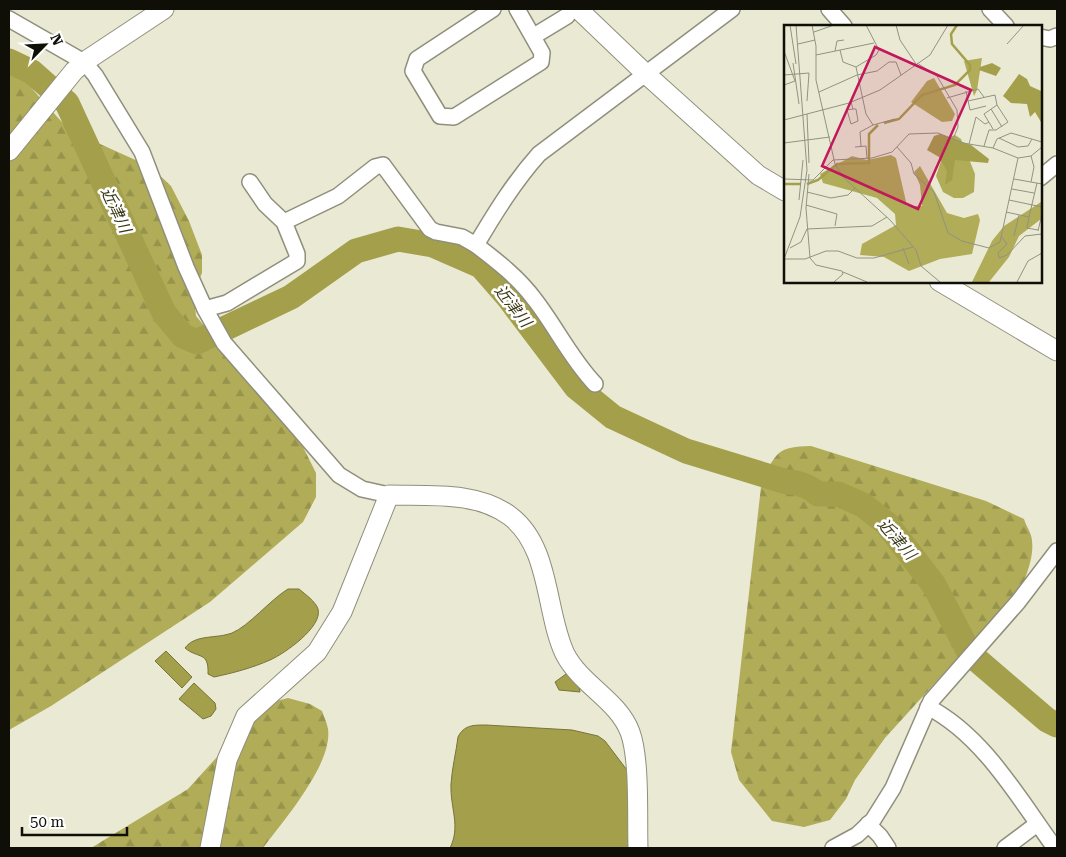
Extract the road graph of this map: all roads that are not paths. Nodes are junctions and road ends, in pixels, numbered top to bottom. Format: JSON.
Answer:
{"nodes":[{"id":1,"x":164,"y":9,"type":"edge"},
{"id":2,"x":493,"y":9,"type":"edge"},
{"id":3,"x":517,"y":9,"type":"edge"},
{"id":4,"x":572,"y":9,"type":"edge"},
{"id":5,"x":578,"y":9,"type":"edge"},
{"id":6,"x":732,"y":9,"type":"edge"},
{"id":7,"x":829,"y":9,"type":"edge"},
{"id":8,"x":990,"y":9,"type":"edge"},
{"id":9,"x":9,"y":19,"type":"edge"},
{"id":10,"x":843,"y":25,"type":"edge"},
{"id":11,"x":1005,"y":25,"type":"edge"},
{"id":12,"x":534,"y":36,"type":"junction"},
{"id":13,"x":1057,"y":36,"type":"edge"},
{"id":14,"x":1041,"y":37,"type":"edge"},
{"id":15,"x":79,"y":67,"type":"junction"},
{"id":16,"x":646,"y":75,"type":"junction"},
{"id":17,"x":9,"y":151,"type":"edge"},
{"id":18,"x":1057,"y":164,"type":"edge"},
{"id":19,"x":1041,"y":177,"type":"edge"},
{"id":20,"x":250,"y":182,"type":"dead end"},
{"id":21,"x":784,"y":190,"type":"edge"},
{"id":22,"x":284,"y":222,"type":"junction"},
{"id":23,"x":476,"y":245,"type":"junction"},
{"id":24,"x":946,"y":283,"type":"edge"},
{"id":25,"x":205,"y":309,"type":"junction"},
{"id":26,"x":1057,"y":350,"type":"edge"},
{"id":27,"x":595,"y":384,"type":"dead end"},
{"id":28,"x":389,"y":495,"type":"junction"},
{"id":29,"x":1057,"y":551,"type":"edge"},
{"id":30,"x":928,"y":707,"type":"junction"},
{"id":31,"x":868,"y":824,"type":"junction"},
{"id":32,"x":1037,"y":824,"type":"junction"},
{"id":33,"x":210,"y":848,"type":"edge"},
{"id":34,"x":638,"y":848,"type":"edge"},
{"id":35,"x":832,"y":848,"type":"edge"},
{"id":36,"x":888,"y":848,"type":"edge"},
{"id":37,"x":1005,"y":848,"type":"edge"},
{"id":38,"x":1055,"y":848,"type":"edge"}],
"edges":[{"from":1,"to":15,"type":"street"},
{"from":2,"to":12,"type":"street"},
{"from":3,"to":12,"type":"street"},
{"from":4,"to":12,"type":"street"},
{"from":5,"to":16,"type":"street"},
{"from":6,"to":16,"type":"street"},
{"from":7,"to":10,"type":"street"},
{"from":8,"to":11,"type":"street"},
{"from":9,"to":15,"type":"street"},
{"from":13,"to":14,"type":"street"},
{"from":15,"to":17,"type":"street"},
{"from":15,"to":25,"type":"street"},
{"from":16,"to":21,"type":"street"},
{"from":16,"to":23,"type":"street"},
{"from":18,"to":19,"type":"street"},
{"from":20,"to":22,"type":"street"},
{"from":22,"to":23,"type":"street"},
{"from":22,"to":25,"type":"street"},
{"from":23,"to":27,"type":"street"},
{"from":24,"to":26,"type":"street"},
{"from":25,"to":28,"type":"street"},
{"from":28,"to":33,"type":"street"},
{"from":28,"to":34,"type":"street"},
{"from":29,"to":30,"type":"street"},
{"from":30,"to":31,"type":"street"},
{"from":30,"to":32,"type":"street"},
{"from":31,"to":35,"type":"street"},
{"from":31,"to":36,"type":"street"},
{"from":32,"to":37,"type":"street"},
{"from":32,"to":38,"type":"street"}]}
